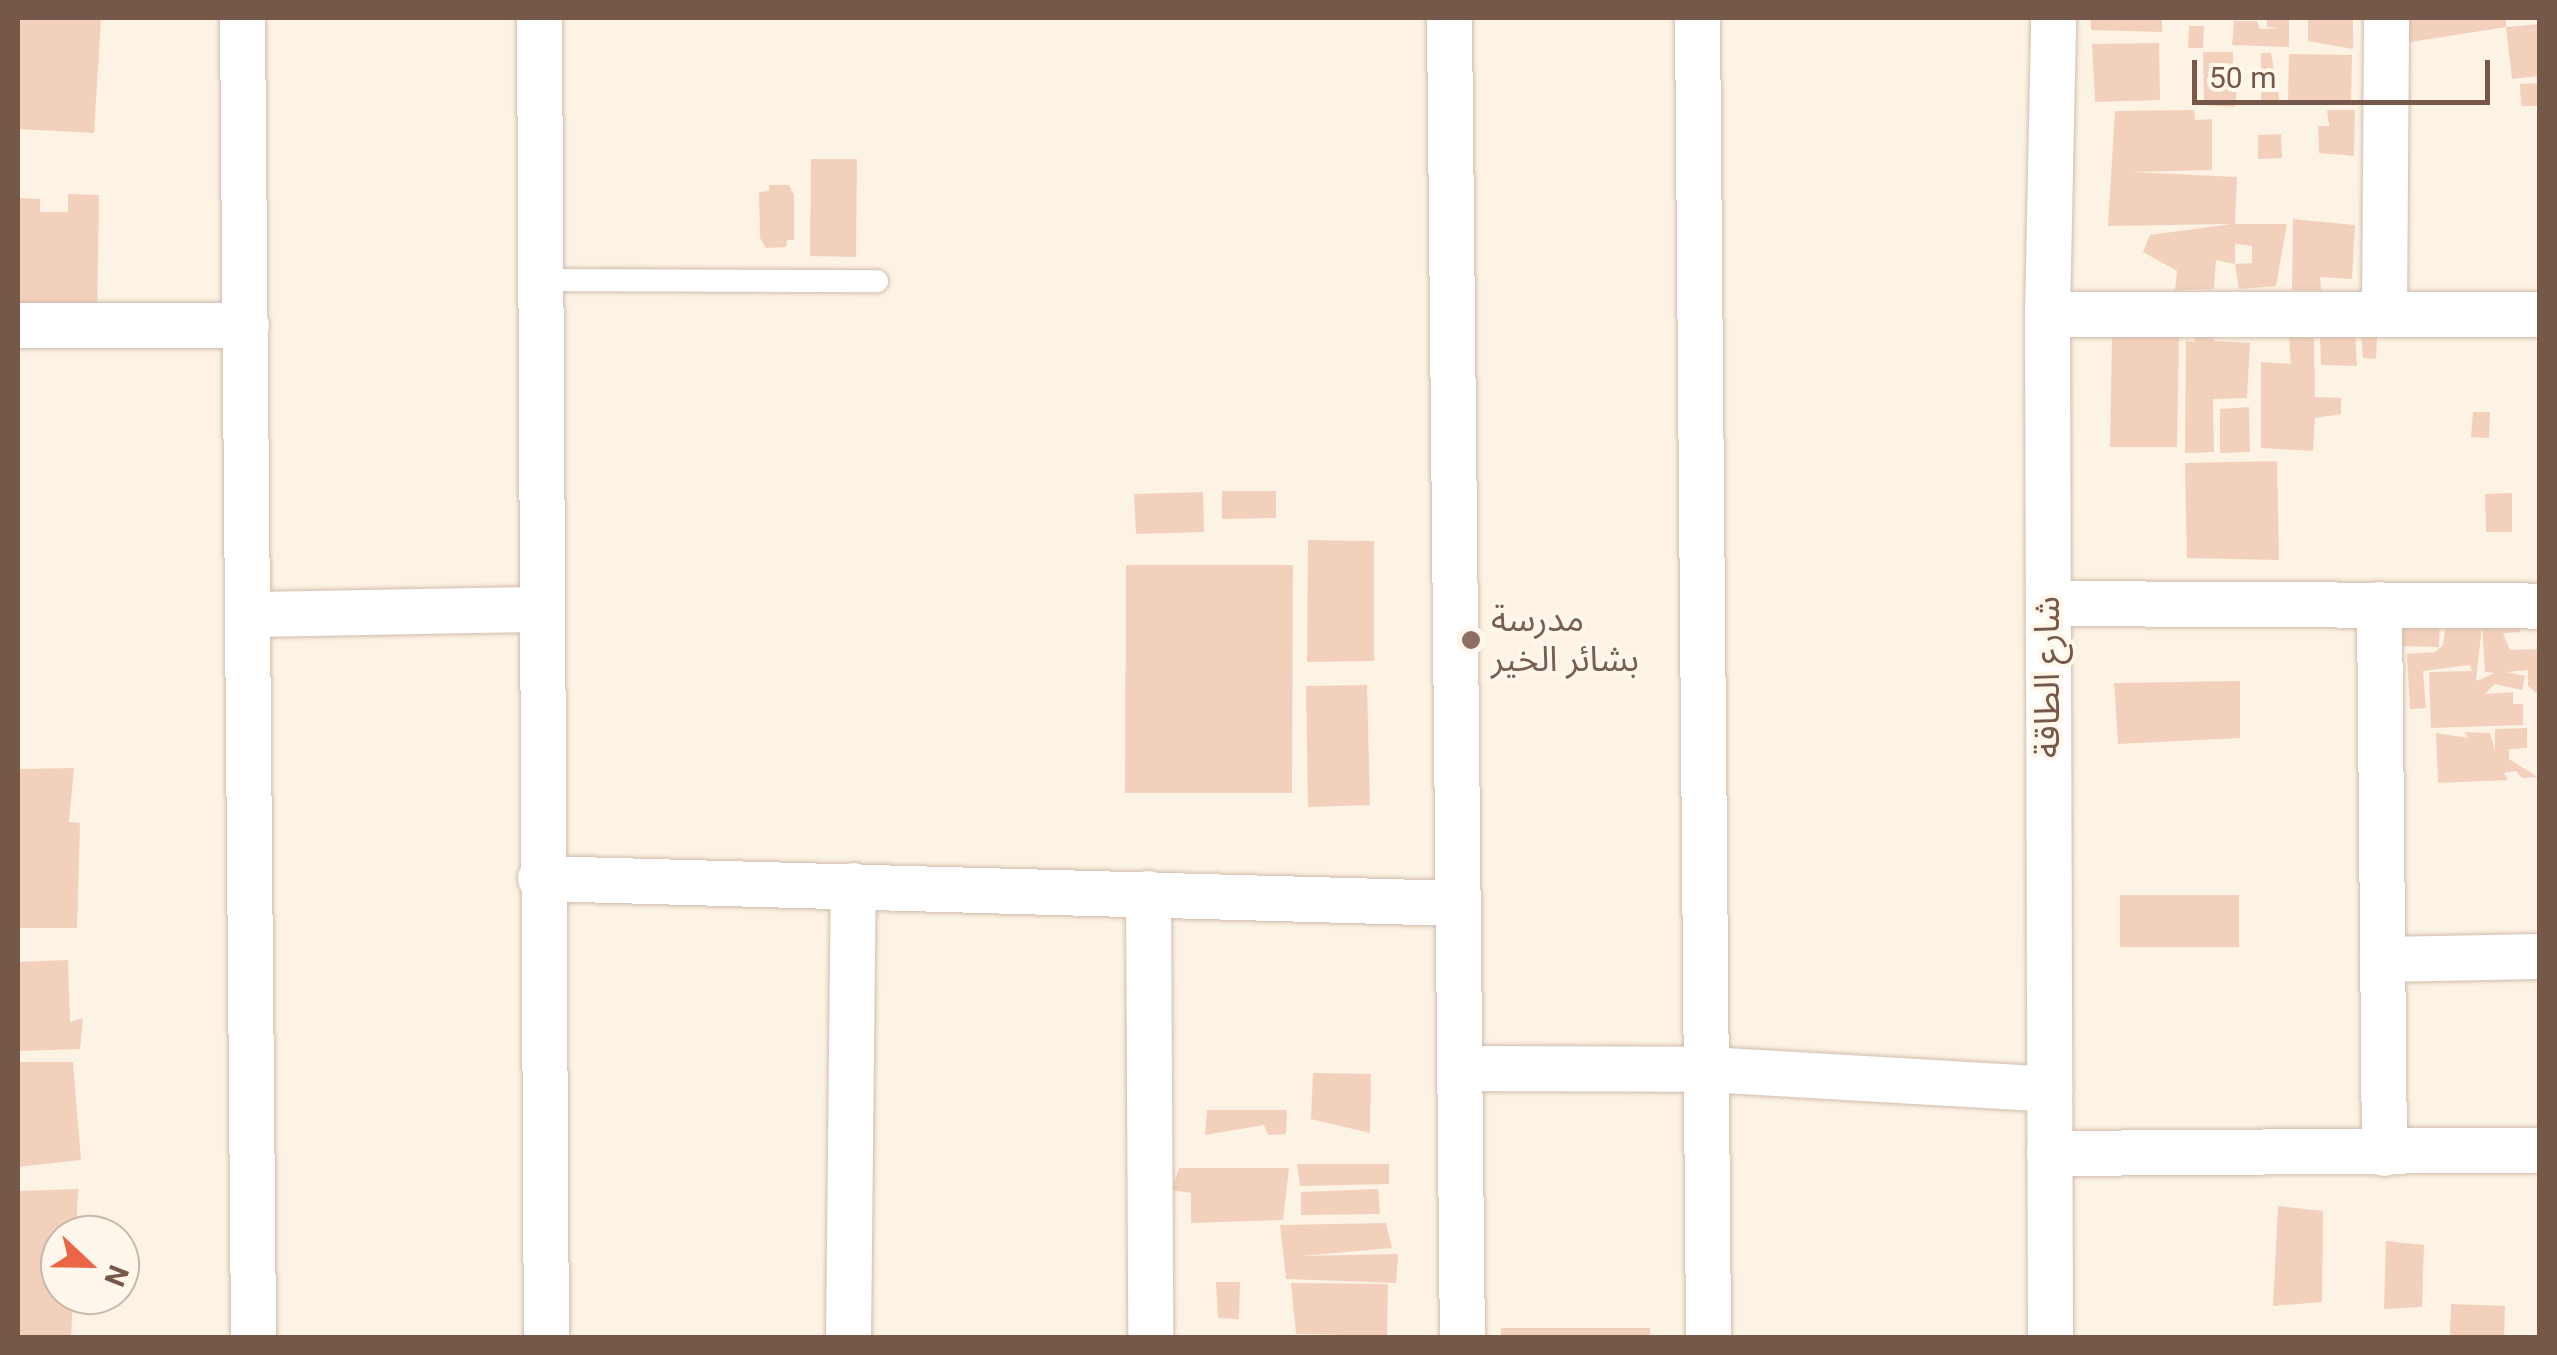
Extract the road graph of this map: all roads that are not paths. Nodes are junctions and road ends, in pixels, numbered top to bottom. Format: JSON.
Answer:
{"nodes":[{"id":1,"x":242,"y":18,"type":"edge"},
{"id":2,"x":539,"y":18,"type":"edge"},
{"id":3,"x":1450,"y":18,"type":"edge"},
{"id":4,"x":1697,"y":18,"type":"edge"},
{"id":5,"x":2054,"y":18,"type":"edge"},
{"id":6,"x":2386,"y":18,"type":"edge"},
{"id":7,"x":538,"y":280,"type":"junction"},
{"id":8,"x":876,"y":281,"type":"dead end"},
{"id":9,"x":2047,"y":314,"type":"junction"},
{"id":10,"x":2384,"y":314,"type":"junction"},
{"id":11,"x":2540,"y":314,"type":"edge"},
{"id":12,"x":246,"y":324,"type":"junction"},
{"id":13,"x":18,"y":325,"type":"edge"},
{"id":14,"x":2048,"y":602,"type":"junction"},
{"id":15,"x":2380,"y":604,"type":"junction"},
{"id":16,"x":2540,"y":606,"type":"edge"},
{"id":17,"x":538,"y":608,"type":"junction"},
{"id":18,"x":248,"y":614,"type":"junction"},
{"id":19,"x":540,"y":878,"type":"junction"},
{"id":20,"x":853,"y":885,"type":"junction"},
{"id":21,"x":1148,"y":893,"type":"junction"},
{"id":22,"x":1458,"y":903,"type":"junction"},
{"id":23,"x":2540,"y":956,"type":"edge"},
{"id":24,"x":2382,"y":959,"type":"junction"},
{"id":25,"x":1459,"y":1068,"type":"junction"},
{"id":26,"x":1707,"y":1070,"type":"junction"},
{"id":27,"x":2049,"y":1089,"type":"junction"},
{"id":28,"x":2540,"y":1150,"type":"edge"},
{"id":29,"x":2384,"y":1153,"type":"junction"},
{"id":30,"x":2050,"y":1154,"type":"junction"},
{"id":31,"x":253,"y":1338,"type":"edge"},
{"id":32,"x":546,"y":1338,"type":"edge"},
{"id":33,"x":848,"y":1338,"type":"edge"},
{"id":34,"x":1150,"y":1338,"type":"edge"},
{"id":35,"x":1462,"y":1338,"type":"edge"},
{"id":36,"x":1708,"y":1338,"type":"edge"},
{"id":37,"x":2050,"y":1338,"type":"edge"}],
"edges":[{"from":1,"to":12,"type":"street"},
{"from":2,"to":7,"type":"street"},
{"from":3,"to":22,"type":"street"},
{"from":4,"to":26,"type":"street"},
{"from":5,"to":9,"type":"street","name":"شارع الطاقة"},
{"from":6,"to":10,"type":"street"},
{"from":7,"to":8,"type":"lane"},
{"from":7,"to":17,"type":"street"},
{"from":9,"to":10,"type":"street"},
{"from":9,"to":14,"type":"street","name":"شارع الطاقة"},
{"from":10,"to":11,"type":"street"},
{"from":12,"to":13,"type":"street"},
{"from":12,"to":18,"type":"street"},
{"from":14,"to":15,"type":"street"},
{"from":14,"to":27,"type":"street","name":"شارع الطاقة"},
{"from":15,"to":16,"type":"street"},
{"from":15,"to":24,"type":"street"},
{"from":17,"to":18,"type":"street"},
{"from":17,"to":19,"type":"street"},
{"from":18,"to":31,"type":"street"},
{"from":19,"to":20,"type":"street"},
{"from":19,"to":32,"type":"street"},
{"from":20,"to":21,"type":"street"},
{"from":20,"to":33,"type":"street"},
{"from":21,"to":22,"type":"street"},
{"from":21,"to":34,"type":"street"},
{"from":22,"to":25,"type":"street"},
{"from":23,"to":24,"type":"street"},
{"from":24,"to":29,"type":"street"},
{"from":25,"to":26,"type":"street"},
{"from":25,"to":35,"type":"street"},
{"from":26,"to":27,"type":"street"},
{"from":26,"to":36,"type":"street"},
{"from":27,"to":30,"type":"street","name":"شارع الطاقة"},
{"from":28,"to":29,"type":"street"},
{"from":29,"to":30,"type":"street"},
{"from":30,"to":37,"type":"street","name":"شارع الطاقة"}]}
